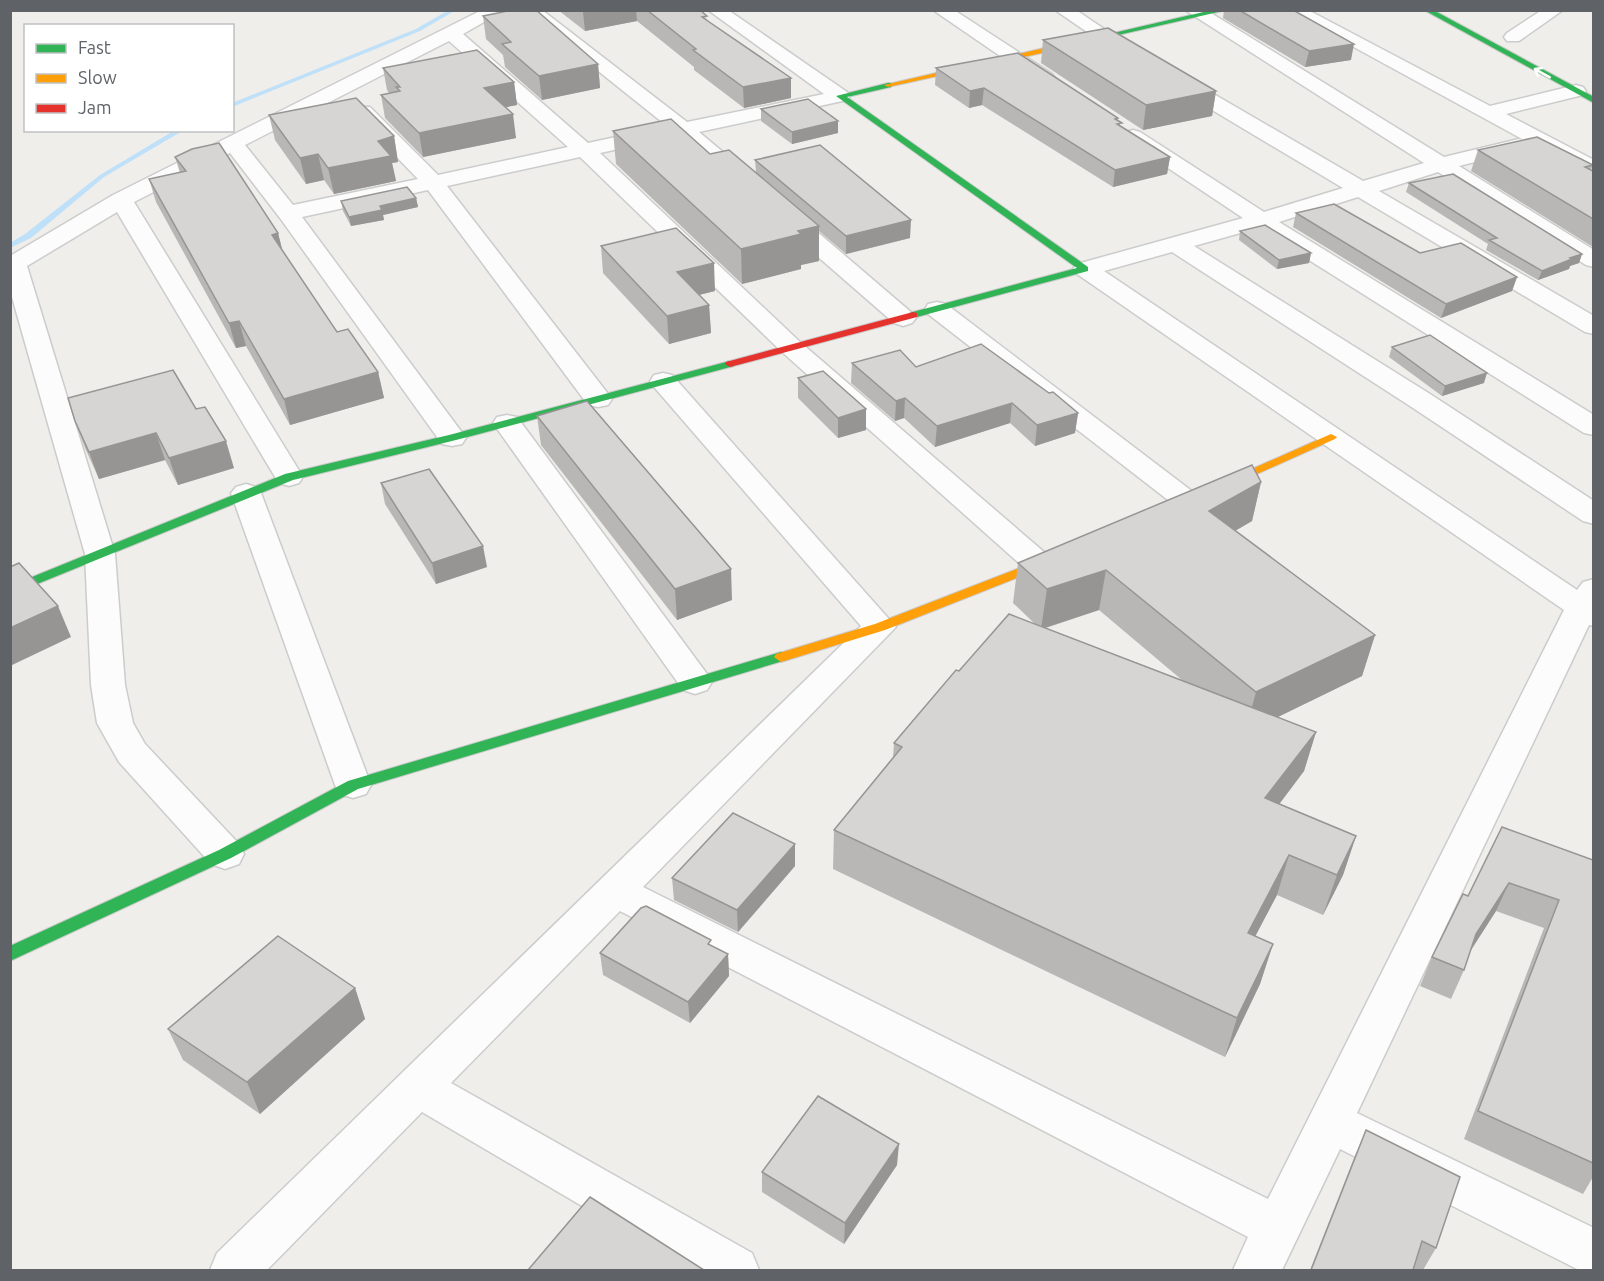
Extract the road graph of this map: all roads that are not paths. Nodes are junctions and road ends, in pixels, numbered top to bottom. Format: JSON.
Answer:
{"nodes":[{"id":1,"x":497,"y":10,"type":"edge"},
{"id":2,"x":530,"y":10,"type":"edge"},
{"id":3,"x":716,"y":10,"type":"edge"},
{"id":4,"x":941,"y":10,"type":"edge"},
{"id":5,"x":1063,"y":10,"type":"edge"},
{"id":6,"x":1224,"y":10,"type":"edge"},
{"id":7,"x":1294,"y":10,"type":"edge"},
{"id":8,"x":1427,"y":10,"type":"edge"},
{"id":9,"x":1555,"y":10,"type":"edge"},
{"id":10,"x":1197,"y":13,"type":"edge"},
{"id":11,"x":452,"y":34,"type":"junction"},
{"id":12,"x":1103,"y":37,"type":"junction"},
{"id":13,"x":1514,"y":38,"type":"dead end"},
{"id":14,"x":1014,"y":57,"type":"junction"},
{"id":15,"x":343,"y":90,"type":"junction"},
{"id":16,"x":1063,"y":90,"type":"edge"},
{"id":17,"x":1576,"y":92,"type":"junction"},
{"id":18,"x":840,"y":96,"type":"junction"},
{"id":19,"x":1593,"y":101,"type":"edge"},
{"id":20,"x":1487,"y":113,"type":"junction"},
{"id":21,"x":1113,"y":122,"type":"edge"},
{"id":22,"x":683,"y":129,"type":"junction"},
{"id":23,"x":1538,"y":140,"type":"junction"},
{"id":24,"x":234,"y":145,"type":"junction"},
{"id":25,"x":585,"y":151,"type":"junction"},
{"id":26,"x":1442,"y":164,"type":"junction"},
{"id":27,"x":1593,"y":169,"type":"edge"},
{"id":28,"x":433,"y":182,"type":"junction"},
{"id":29,"x":1364,"y":189,"type":"junction"},
{"id":30,"x":121,"y":200,"type":"junction"},
{"id":31,"x":288,"y":213,"type":"junction"},
{"id":32,"x":1261,"y":219,"type":"junction"},
{"id":33,"x":1175,"y":244,"type":"junction"},
{"id":34,"x":1593,"y":260,"type":"edge"},
{"id":35,"x":13,"y":265,"type":"edge"},
{"id":36,"x":1085,"y":269,"type":"junction"},
{"id":37,"x":937,"y":309,"type":"junction"},
{"id":38,"x":903,"y":318,"type":"junction"},
{"id":39,"x":1593,"y":327,"type":"edge"},
{"id":40,"x":791,"y":347,"type":"junction"},
{"id":41,"x":663,"y":381,"type":"junction"},
{"id":42,"x":598,"y":399,"type":"junction"},
{"id":43,"x":507,"y":423,"type":"junction"},
{"id":44,"x":1593,"y":427,"type":"edge"},
{"id":45,"x":1331,"y":437,"type":"junction"},
{"id":46,"x":452,"y":438,"type":"junction"},
{"id":47,"x":290,"y":477,"type":"junction"},
{"id":48,"x":246,"y":493,"type":"junction"},
{"id":49,"x":1192,"y":498,"type":"joint"},
{"id":50,"x":1593,"y":515,"type":"edge"},
{"id":51,"x":1071,"y":551,"type":"edge"},
{"id":52,"x":100,"y":554,"type":"junction"},
{"id":53,"x":1040,"y":565,"type":"junction"},
{"id":54,"x":10,"y":591,"type":"edge"},
{"id":55,"x":1589,"y":605,"type":"edge"},
{"id":56,"x":880,"y":627,"type":"junction"},
{"id":57,"x":695,"y":682,"type":"junction"},
{"id":58,"x":353,"y":785,"type":"junction"},
{"id":59,"x":225,"y":854,"type":"junction"},
{"id":60,"x":615,"y":891,"type":"junction"},
{"id":61,"x":10,"y":954,"type":"edge"},
{"id":62,"x":418,"y":1087,"type":"junction"},
{"id":63,"x":1330,"y":1122,"type":"junction"},
{"id":64,"x":1278,"y":1228,"type":"junction"},
{"id":65,"x":1593,"y":1253,"type":"edge"},
{"id":66,"x":234,"y":1270,"type":"edge"},
{"id":67,"x":735,"y":1270,"type":"edge"},
{"id":68,"x":1257,"y":1270,"type":"edge"}],
"edges":[{"from":1,"to":11,"type":"street"},
{"from":2,"to":22,"type":"street"},
{"from":3,"to":18,"type":"street"},
{"from":4,"to":14,"type":"street"},
{"from":5,"to":12,"type":"street"},
{"from":6,"to":10,"type":"street"},
{"from":7,"to":20,"type":"street"},
{"from":17,"to":8,"type":"street","one_way":true},
{"from":9,"to":13,"type":"street"},
{"from":10,"to":12,"type":"street"},
{"from":10,"to":26,"type":"street"},
{"from":11,"to":15,"type":"street"},
{"from":11,"to":25,"type":"street"},
{"from":12,"to":14,"type":"street"},
{"from":12,"to":29,"type":"street"},
{"from":14,"to":16,"type":"street"},
{"from":14,"to":18,"type":"street"},
{"from":15,"to":24,"type":"street"},
{"from":15,"to":28,"type":"street"},
{"from":17,"to":19,"type":"street"},
{"from":17,"to":20,"type":"street"},
{"from":18,"to":22,"type":"street"},
{"from":18,"to":36,"type":"street"},
{"from":20,"to":23,"type":"street"},
{"from":21,"to":32,"type":"street"},
{"from":22,"to":25,"type":"street"},
{"from":22,"to":38,"type":"street"},
{"from":23,"to":26,"type":"street"},
{"from":23,"to":27,"type":"street"},
{"from":24,"to":30,"type":"street"},
{"from":24,"to":31,"type":"street"},
{"from":25,"to":28,"type":"street"},
{"from":25,"to":40,"type":"street"},
{"from":26,"to":29,"type":"street"},
{"from":26,"to":34,"type":"street"},
{"from":28,"to":31,"type":"street"},
{"from":28,"to":42,"type":"street"},
{"from":29,"to":32,"type":"street"},
{"from":29,"to":39,"type":"street"},
{"from":30,"to":35,"type":"street"},
{"from":30,"to":47,"type":"street"},
{"from":31,"to":46,"type":"street"},
{"from":32,"to":33,"type":"street"},
{"from":32,"to":44,"type":"street"},
{"from":33,"to":36,"type":"street"},
{"from":33,"to":50,"type":"street"},
{"from":35,"to":52,"type":"street"},
{"from":36,"to":37,"type":"street"},
{"from":36,"to":45,"type":"street"},
{"from":37,"to":38,"type":"street"},
{"from":37,"to":49,"type":"street"},
{"from":38,"to":40,"type":"street"},
{"from":40,"to":41,"type":"street"},
{"from":40,"to":53,"type":"street"},
{"from":41,"to":42,"type":"street"},
{"from":41,"to":56,"type":"street"},
{"from":42,"to":43,"type":"street"},
{"from":43,"to":46,"type":"street"},
{"from":43,"to":57,"type":"street"},
{"from":45,"to":49,"type":"street"},
{"from":45,"to":55,"type":"street"},
{"from":46,"to":47,"type":"street"},
{"from":47,"to":48,"type":"street"},
{"from":48,"to":52,"type":"street"},
{"from":48,"to":58,"type":"street"},
{"from":51,"to":53,"type":"street"},
{"from":52,"to":54,"type":"street"},
{"from":52,"to":59,"type":"street"},
{"from":53,"to":56,"type":"street"},
{"from":55,"to":63,"type":"street"},
{"from":56,"to":57,"type":"street"},
{"from":56,"to":60,"type":"street"},
{"from":57,"to":58,"type":"street"},
{"from":58,"to":59,"type":"street"},
{"from":59,"to":61,"type":"street"},
{"from":60,"to":62,"type":"street"},
{"from":60,"to":64,"type":"street"},
{"from":62,"to":66,"type":"street"},
{"from":62,"to":67,"type":"street"},
{"from":63,"to":64,"type":"street"},
{"from":63,"to":65,"type":"street"},
{"from":64,"to":68,"type":"street"}]}
